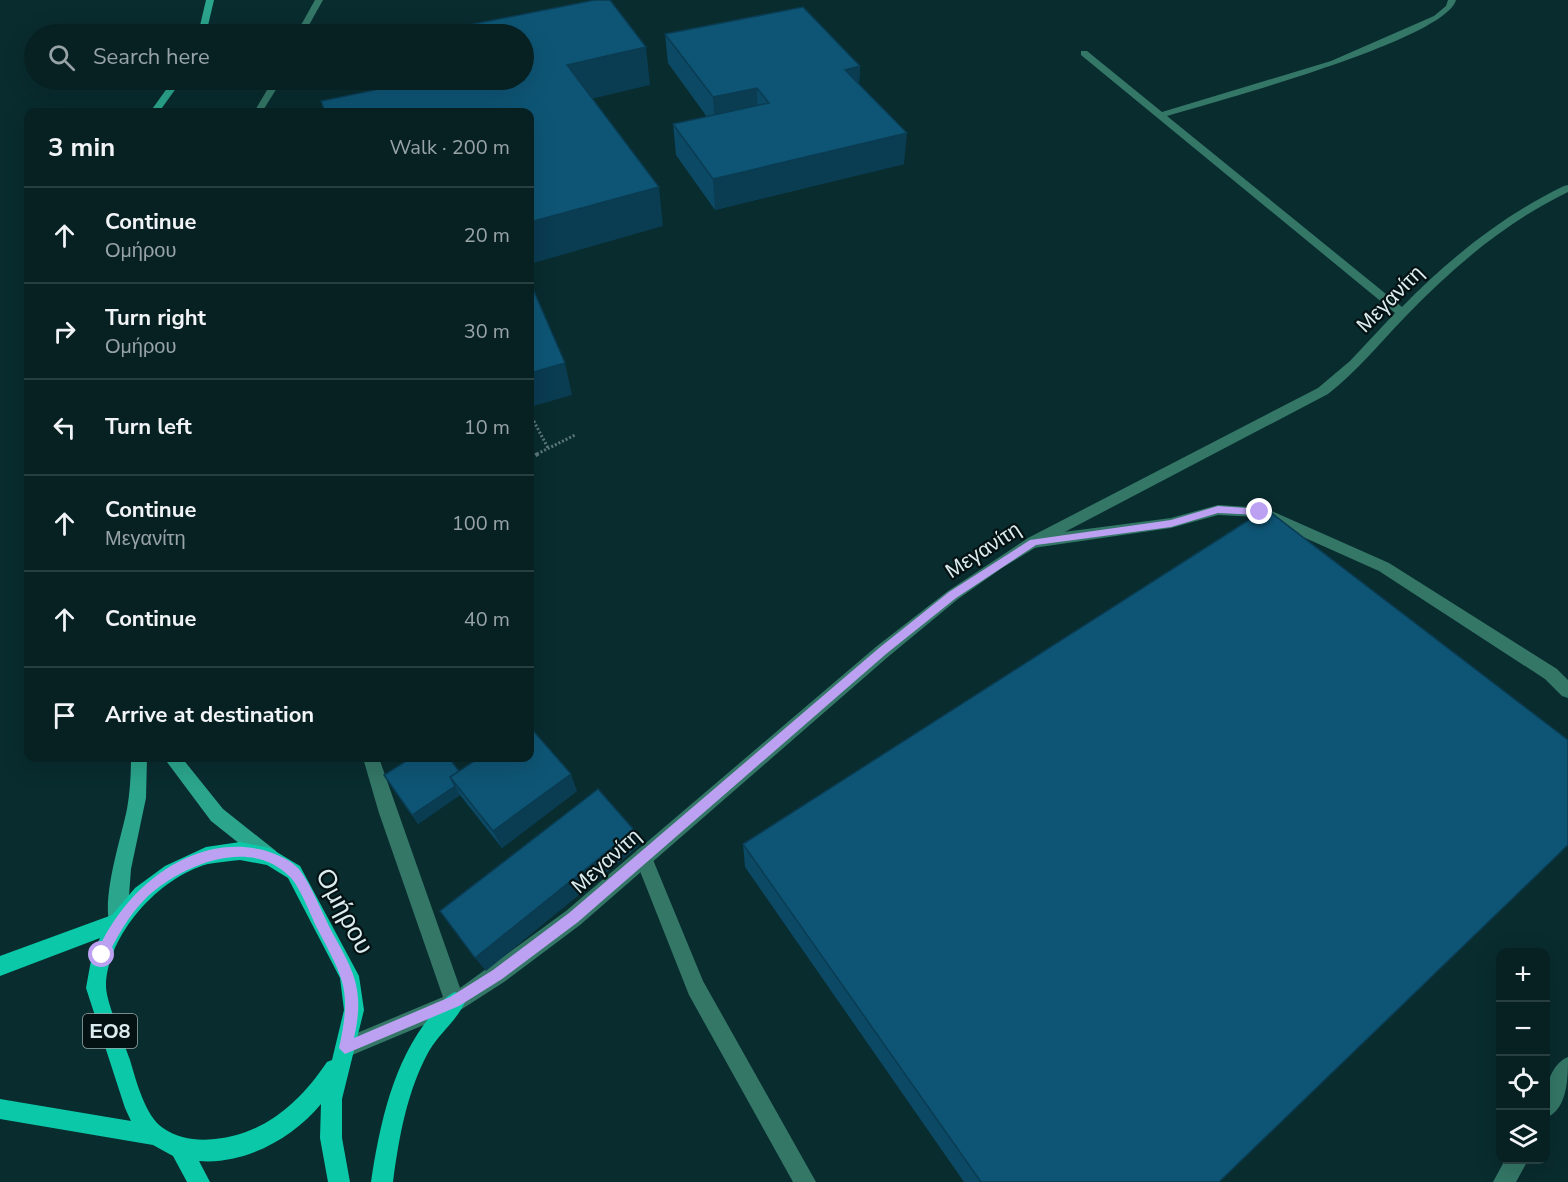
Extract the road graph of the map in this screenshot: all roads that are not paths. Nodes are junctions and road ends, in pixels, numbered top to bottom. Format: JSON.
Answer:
{"nodes":[{"id":1,"x":210,"y":0,"type":"edge"},
{"id":2,"x":319,"y":0,"type":"edge"},
{"id":3,"x":1452,"y":0,"type":"edge"},
{"id":4,"x":204,"y":24,"type":"edge"},
{"id":5,"x":306,"y":24,"type":"edge"},
{"id":6,"x":1084,"y":53,"type":"dead end"},
{"id":7,"x":170,"y":90,"type":"edge"},
{"id":8,"x":271,"y":90,"type":"edge"},
{"id":9,"x":157,"y":108,"type":"edge"},
{"id":10,"x":260,"y":108,"type":"edge"},
{"id":11,"x":1161,"y":115,"type":"junction"},
{"id":12,"x":1568,"y":188,"type":"edge"},
{"id":13,"x":1402,"y":313,"type":"junction"},
{"id":14,"x":1033,"y":542,"type":"junction"},
{"id":15,"x":1568,"y":691,"type":"edge"},
{"id":16,"x":139,"y":762,"type":"edge"},
{"id":17,"x":175,"y":762,"type":"edge"},
{"id":18,"x":373,"y":762,"type":"edge"},
{"id":19,"x":643,"y":856,"type":"junction"},
{"id":20,"x":270,"y":857,"type":"junction"},
{"id":21,"x":118,"y":922,"type":"junction"},
{"id":22,"x":0,"y":966,"type":"edge"},
{"id":23,"x":455,"y":1002,"type":"junction"},
{"id":24,"x":345,"y":1048,"type":"junction"},
{"id":25,"x":1568,"y":1067,"type":"edge"},
{"id":26,"x":1550,"y":1099,"type":"edge"},
{"id":27,"x":0,"y":1109,"type":"edge"},
{"id":28,"x":154,"y":1135,"type":"junction"},
{"id":29,"x":180,"y":1148,"type":"junction"},
{"id":30,"x":1515,"y":1164,"type":"edge"},
{"id":31,"x":199,"y":1182,"type":"edge"},
{"id":32,"x":339,"y":1182,"type":"edge"},
{"id":33,"x":382,"y":1182,"type":"edge"},
{"id":34,"x":805,"y":1182,"type":"edge"},
{"id":35,"x":1504,"y":1182,"type":"edge"}],
"edges":[{"from":1,"to":4,"type":"main road"},
{"from":2,"to":5,"type":"street"},
{"from":3,"to":11,"type":"street"},
{"from":6,"to":11,"type":"street"},
{"from":7,"to":9,"type":"main road"},
{"from":8,"to":10,"type":"street"},
{"from":11,"to":13,"type":"street"},
{"from":12,"to":13,"type":"street","name":"Μεγανίτη"},
{"from":13,"to":14,"type":"street","name":"Μεγανίτη"},
{"from":14,"to":15,"type":"street"},
{"from":14,"to":19,"type":"street","name":"Μεγανίτη"},
{"from":16,"to":21,"type":"main road"},
{"from":17,"to":20,"type":"main road"},
{"from":18,"to":23,"type":"street"},
{"from":19,"to":23,"type":"street","name":"Μεγανίτη"},
{"from":19,"to":34,"type":"street"},
{"from":20,"to":21,"type":"main road","name":"Ομήρου","number":"ΕΟ8"},
{"from":20,"to":24,"type":"main road","name":"Ομήρου","number":"ΕΟ8"},
{"from":21,"to":22,"type":"main road","number":"ΕΟ8"},
{"from":21,"to":28,"type":"main road","name":"Ομήρου","number":"ΕΟ8"},
{"from":23,"to":24,"type":"street","name":"Μεγανίτη"},
{"from":23,"to":33,"type":"main road"},
{"from":24,"to":29,"type":"main road","name":"Ομήρου","number":"ΕΟ8"},
{"from":24,"to":32,"type":"main road","name":"Ομήρου","number":"ΕΟ8"},
{"from":25,"to":26,"type":"street"},
{"from":27,"to":28,"type":"main road","number":"ΕΟ8"},
{"from":28,"to":29,"type":"main road","number":"ΕΟ8"},
{"from":29,"to":31,"type":"main road"},
{"from":30,"to":35,"type":"street"}]}
